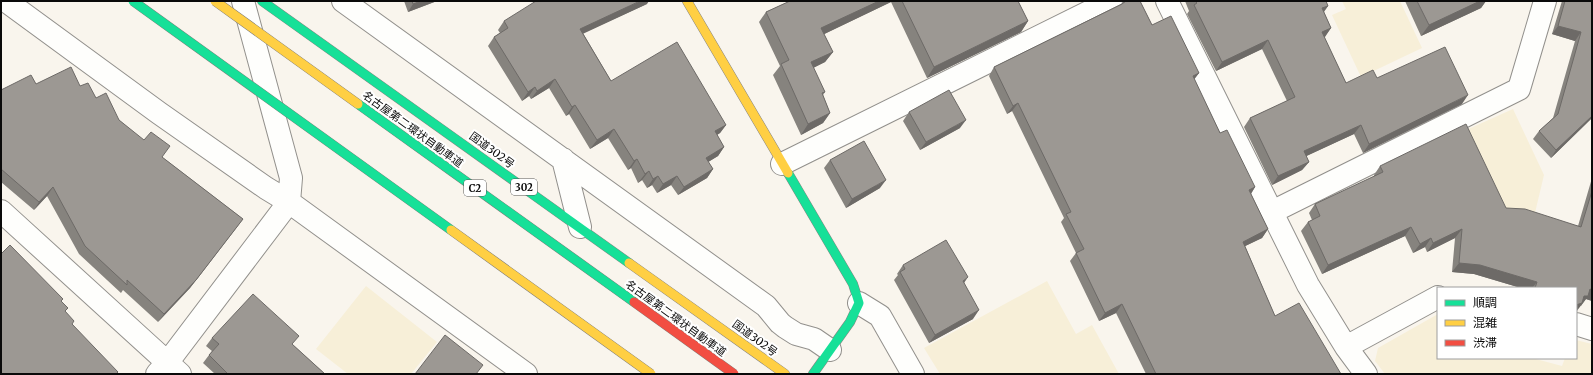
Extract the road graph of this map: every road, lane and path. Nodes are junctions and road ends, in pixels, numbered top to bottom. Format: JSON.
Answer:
{"nodes":[{"id":1,"x":6,"y":1,"type":"edge"},
{"id":2,"x":133,"y":1,"type":"edge"},
{"id":3,"x":215,"y":1,"type":"edge"},
{"id":4,"x":243,"y":1,"type":"edge"},
{"id":5,"x":262,"y":1,"type":"edge"},
{"id":6,"x":343,"y":1,"type":"edge"},
{"id":7,"x":687,"y":1,"type":"edge"},
{"id":8,"x":1111,"y":1,"type":"edge"},
{"id":9,"x":1167,"y":1,"type":"edge"},
{"id":10,"x":1545,"y":1,"type":"edge"},
{"id":11,"x":369,"y":9,"type":"edge"},
{"id":12,"x":563,"y":159,"type":"junction"},
{"id":13,"x":782,"y":164,"type":"junction"},
{"id":14,"x":288,"y":202,"type":"junction"},
{"id":15,"x":1,"y":211,"type":"edge"},
{"id":16,"x":1272,"y":212,"type":"junction"},
{"id":17,"x":580,"y":227,"type":"junction"},
{"id":18,"x":1437,"y":298,"type":"edge"},
{"id":19,"x":859,"y":303,"type":"junction"},
{"id":20,"x":1577,"y":324,"type":"edge"},
{"id":21,"x":1592,"y":329,"type":"edge"},
{"id":22,"x":1346,"y":347,"type":"junction"},
{"id":23,"x":830,"y":350,"type":"junction"},
{"id":24,"x":168,"y":370,"type":"edge"},
{"id":25,"x":526,"y":374,"type":"edge"},
{"id":26,"x":651,"y":374,"type":"edge"},
{"id":27,"x":734,"y":374,"type":"edge"},
{"id":28,"x":785,"y":374,"type":"edge"},
{"id":29,"x":813,"y":374,"type":"edge"},
{"id":30,"x":914,"y":374,"type":"edge"},
{"id":31,"x":1366,"y":374,"type":"edge"}],
"edges":[{"from":1,"to":14,"type":"street"},
{"from":2,"to":26,"type":"main road","bridge":true},
{"from":3,"to":27,"type":"main road","name":"名古屋第二環状自動車道","number":"C2","bridge":true},
{"from":4,"to":14,"type":"street"},
{"from":5,"to":17,"type":"main road","name":"国道302号","number":"302"},
{"from":6,"to":11,"type":"street"},
{"from":7,"to":13,"type":"main road"},
{"from":8,"to":13,"type":"street"},
{"from":9,"to":16,"type":"street"},
{"from":10,"to":16,"type":"street"},
{"from":11,"to":12,"type":"street"},
{"from":12,"to":17,"type":"street"},
{"from":12,"to":23,"type":"street"},
{"from":13,"to":19,"type":"main road"},
{"from":14,"to":24,"type":"street"},
{"from":14,"to":25,"type":"street"},
{"from":15,"to":24,"type":"street"},
{"from":16,"to":22,"type":"street"},
{"from":17,"to":28,"type":"main road","name":"国道302号","number":"302"},
{"from":18,"to":22,"type":"street"},
{"from":19,"to":23,"type":"main road"},
{"from":19,"to":30,"type":"street"},
{"from":20,"to":21,"type":"street"},
{"from":22,"to":31,"type":"street"},
{"from":23,"to":29,"type":"main road"}]}
